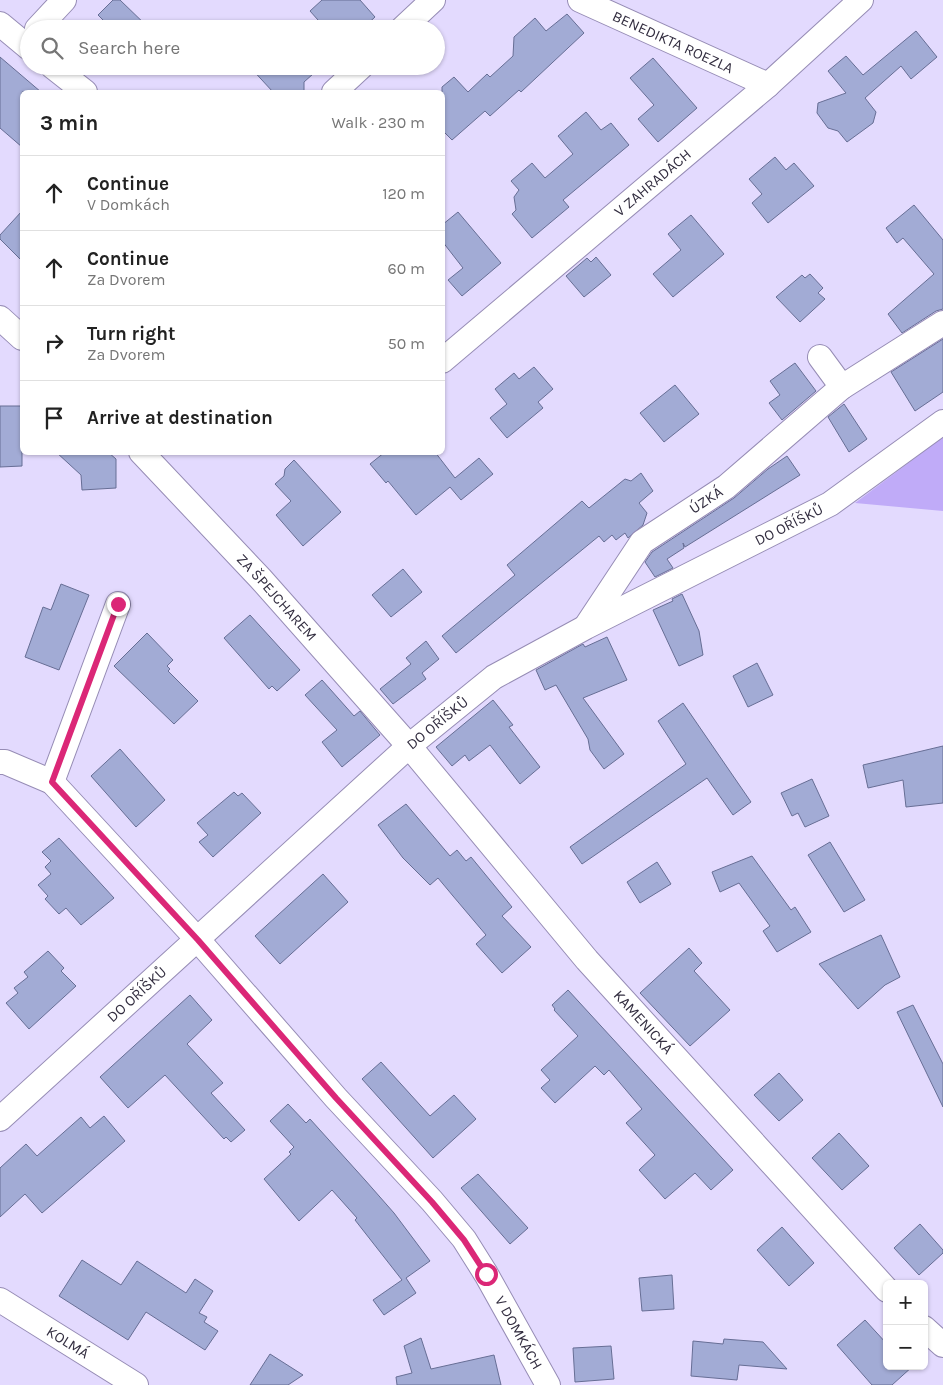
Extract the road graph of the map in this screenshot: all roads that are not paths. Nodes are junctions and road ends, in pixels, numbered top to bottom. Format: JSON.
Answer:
{"nodes":[{"id":1,"x":64,"y":0,"type":"edge"},
{"id":2,"x":433,"y":0,"type":"edge"},
{"id":3,"x":580,"y":0,"type":"edge"},
{"id":4,"x":861,"y":0,"type":"edge"},
{"id":5,"x":46,"y":20,"type":"edge"},
{"id":6,"x":412,"y":20,"type":"edge"},
{"id":7,"x":0,"y":24,"type":"edge"},
{"id":8,"x":20,"y":34,"type":"edge"},
{"id":9,"x":63,"y":75,"type":"edge"},
{"id":10,"x":352,"y":75,"type":"edge"},
{"id":11,"x":768,"y":85,"type":"junction"},
{"id":12,"x":82,"y":90,"type":"edge"},
{"id":13,"x":336,"y":90,"type":"edge"},
{"id":14,"x":0,"y":318,"type":"edge"},
{"id":15,"x":943,"y":323,"type":"edge"},
{"id":16,"x":20,"y":336,"type":"edge"},
{"id":17,"x":445,"y":358,"type":"edge"},
{"id":18,"x":820,"y":358,"type":"dead end"},
{"id":19,"x":842,"y":387,"type":"junction"},
{"id":20,"x":943,"y":422,"type":"edge"},
{"id":21,"x":144,"y":455,"type":"edge"},
{"id":22,"x":118,"y":604,"type":"dead end"},
{"id":23,"x":586,"y":627,"type":"junction"},
{"id":24,"x":409,"y":746,"type":"junction"},
{"id":25,"x":0,"y":762,"type":"edge"},
{"id":26,"x":52,"y":782,"type":"junction"},
{"id":27,"x":198,"y":940,"type":"junction"},
{"id":28,"x":0,"y":1119,"type":"edge"},
{"id":29,"x":883,"y":1286,"type":"edge"},
{"id":30,"x":0,"y":1300,"type":"edge"},
{"id":31,"x":928,"y":1331,"type":"edge"},
{"id":32,"x":943,"y":1344,"type":"edge"},
{"id":33,"x":136,"y":1385,"type":"edge"},
{"id":34,"x":548,"y":1385,"type":"edge"}],
"edges":[{"from":1,"to":5,"type":"street"},
{"from":2,"to":6,"type":"street"},
{"from":3,"to":11,"type":"street","name":"BENEDIKTA ROEZLA"},
{"from":4,"to":11,"type":"street","name":"V ZAHRADÁCH"},
{"from":7,"to":8,"type":"street"},
{"from":9,"to":12,"type":"street"},
{"from":10,"to":13,"type":"street"},
{"from":11,"to":17,"type":"street","name":"V ZAHRADÁCH"},
{"from":14,"to":16,"type":"street"},
{"from":15,"to":19,"type":"street","name":"ÚZKÁ"},
{"from":18,"to":19,"type":"street"},
{"from":19,"to":23,"type":"street","name":"ÚZKÁ"},
{"from":20,"to":23,"type":"street","name":"DO OŘÍŠKŮ"},
{"from":21,"to":24,"type":"street","name":"ZA ŠPEJCHAREM"},
{"from":22,"to":26,"type":"street"},
{"from":23,"to":24,"type":"street","name":"DO OŘÍŠKŮ"},
{"from":24,"to":27,"type":"street","name":"DO OŘÍŠKŮ"},
{"from":24,"to":29,"type":"street","name":"KAMENICKÁ"},
{"from":25,"to":26,"type":"street"},
{"from":26,"to":27,"type":"street","name":"V DOMKÁCH"},
{"from":27,"to":28,"type":"street","name":"DO OŘÍŠKŮ"},
{"from":27,"to":34,"type":"street","name":"V DOMKÁCH"},
{"from":30,"to":33,"type":"street","name":"KOLMÁ"},
{"from":31,"to":32,"type":"street"}]}
